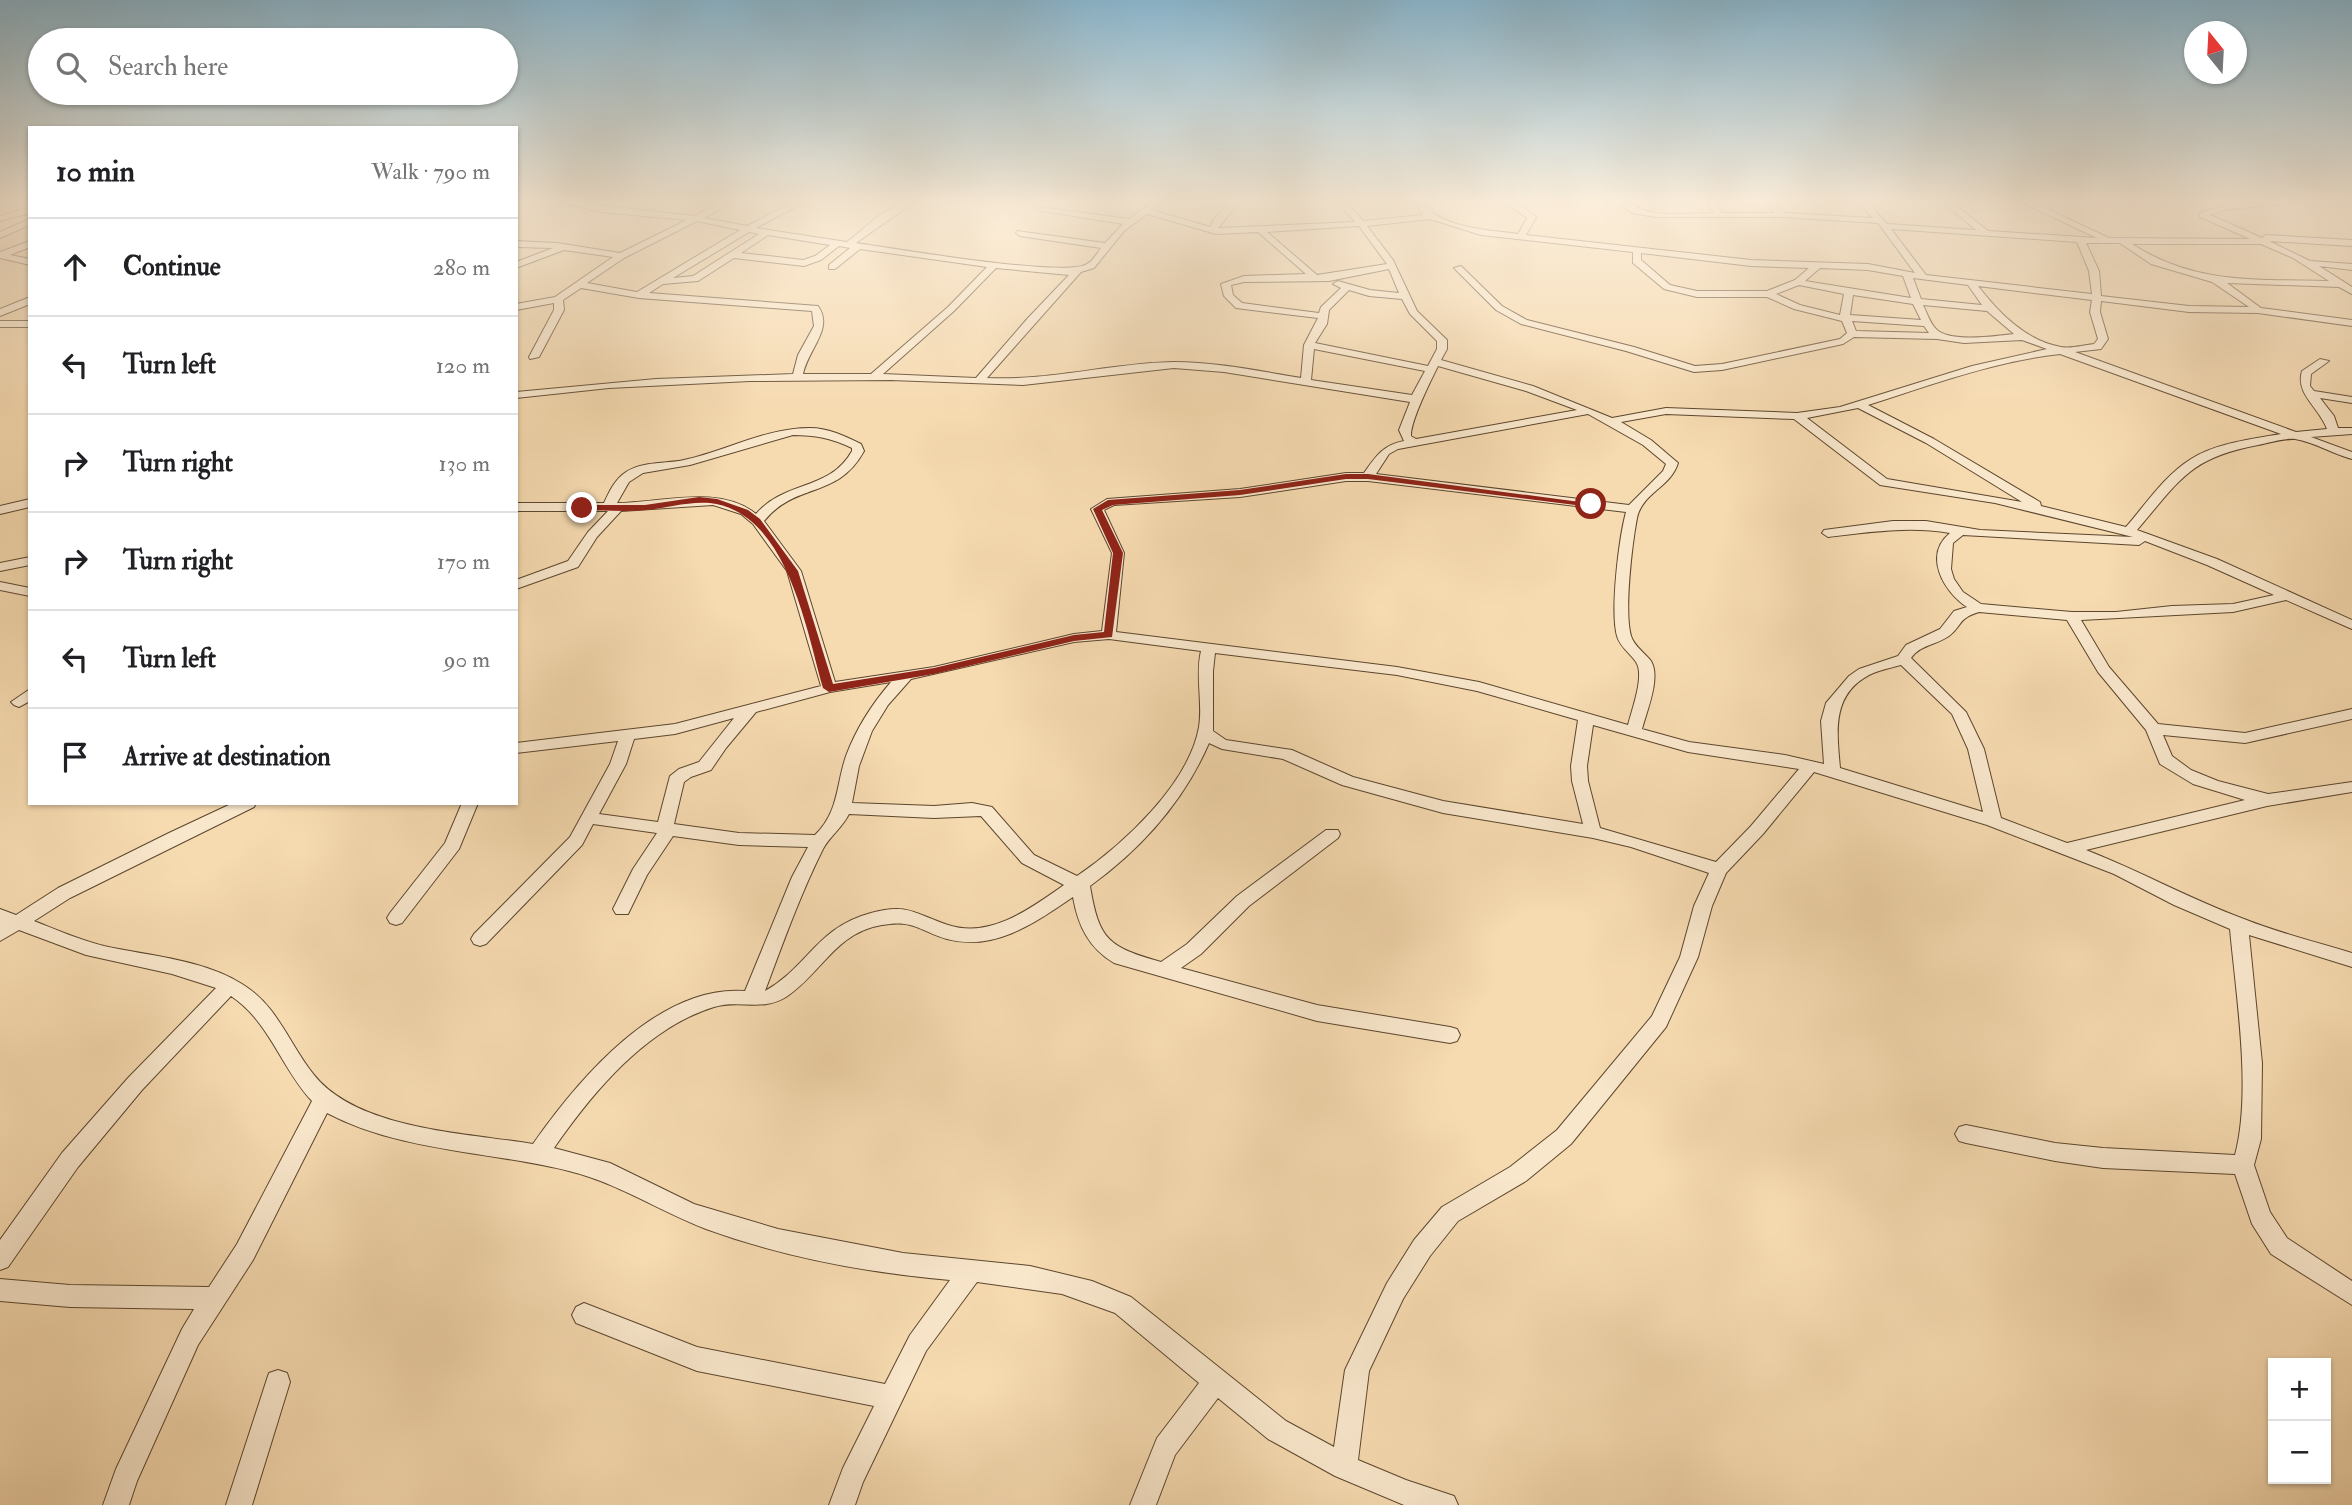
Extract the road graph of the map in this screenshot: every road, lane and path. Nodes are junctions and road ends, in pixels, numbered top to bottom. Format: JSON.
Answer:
{"nodes":[{"id":1,"x":601,"y":270,"type":"edge"},
{"id":2,"x":678,"y":270,"type":"edge"},
{"id":3,"x":709,"y":270,"type":"edge"},
{"id":4,"x":989,"y":270,"type":"edge"},
{"id":5,"x":1056,"y":270,"type":"edge"},
{"id":6,"x":1081,"y":270,"type":"edge"},
{"id":7,"x":1307,"y":270,"type":"edge"},
{"id":8,"x":1370,"y":270,"type":"edge"},
{"id":9,"x":1394,"y":270,"type":"edge"},
{"id":10,"x":1460,"y":270,"type":"edge"},
{"id":11,"x":1645,"y":270,"type":"edge"},
{"id":12,"x":1812,"y":270,"type":"edge"},
{"id":13,"x":1882,"y":270,"type":"edge"},
{"id":14,"x":1918,"y":270,"type":"edge"},
{"id":15,"x":2093,"y":270,"type":"edge"},
{"id":16,"x":2182,"y":270,"type":"edge"},
{"id":17,"x":2321,"y":270,"type":"edge"},
{"id":18,"x":1077,"y":272,"type":"junction"},
{"id":19,"x":1907,"y":274,"type":"junction"},
{"id":20,"x":1923,"y":277,"type":"junction"},
{"id":21,"x":1329,"y":278,"type":"junction"},
{"id":22,"x":1315,"y":279,"type":"junction"},
{"id":23,"x":2215,"y":280,"type":"junction"},
{"id":24,"x":660,"y":281,"type":"junction"},
{"id":25,"x":1798,"y":282,"type":"junction"},
{"id":26,"x":1971,"y":283,"type":"junction"},
{"id":27,"x":2342,"y":284,"type":"junction"},
{"id":28,"x":581,"y":285,"type":"junction"},
{"id":29,"x":1347,"y":287,"type":"junction"},
{"id":30,"x":2352,"y":291,"type":"edge"},
{"id":31,"x":1849,"y":293,"type":"junction"},
{"id":32,"x":1768,"y":294,"type":"junction"},
{"id":33,"x":639,"y":295,"type":"junction"},
{"id":34,"x":1405,"y":296,"type":"junction"},
{"id":35,"x":558,"y":299,"type":"junction"},
{"id":36,"x":2097,"y":299,"type":"junction"},
{"id":37,"x":28,"y":301,"type":"edge"},
{"id":38,"x":1917,"y":303,"type":"junction"},
{"id":39,"x":518,"y":307,"type":"edge"},
{"id":40,"x":1990,"y":309,"type":"junction"},
{"id":41,"x":2258,"y":310,"type":"junction"},
{"id":42,"x":0,"y":313,"type":"edge"},
{"id":43,"x":1323,"y":316,"type":"junction"},
{"id":44,"x":1848,"y":320,"type":"junction"},
{"id":45,"x":1928,"y":323,"type":"junction"},
{"id":46,"x":2352,"y":323,"type":"edge"},
{"id":47,"x":0,"y":324,"type":"edge"},
{"id":48,"x":28,"y":324,"type":"edge"},
{"id":49,"x":1852,"y":334,"type":"junction"},
{"id":50,"x":1940,"y":336,"type":"junction"},
{"id":51,"x":2023,"y":337,"type":"junction"},
{"id":52,"x":1309,"y":345,"type":"junction"},
{"id":53,"x":2062,"y":351,"type":"junction"},
{"id":54,"x":534,"y":357,"type":"dead end"},
{"id":55,"x":2324,"y":361,"type":"dead end"},
{"id":56,"x":1433,"y":366,"type":"junction"},
{"id":57,"x":873,"y":377,"type":"junction"},
{"id":58,"x":797,"y":378,"type":"junction"},
{"id":59,"x":979,"y":381,"type":"junction"},
{"id":60,"x":1306,"y":383,"type":"junction"},
{"id":61,"x":2308,"y":393,"type":"junction"},
{"id":62,"x":518,"y":395,"type":"edge"},
{"id":63,"x":1416,"y":399,"type":"junction"},
{"id":64,"x":2352,"y":400,"type":"edge"},
{"id":65,"x":1858,"y":404,"type":"junction"},
{"id":66,"x":1589,"y":411,"type":"junction"},
{"id":67,"x":1797,"y":416,"type":"junction"},
{"id":68,"x":1611,"y":421,"type":"junction"},
{"id":69,"x":2334,"y":430,"type":"junction"},
{"id":70,"x":2352,"y":431,"type":"edge"},
{"id":71,"x":2298,"y":435,"type":"junction"},
{"id":72,"x":1414,"y":443,"type":"junction"},
{"id":73,"x":2352,"y":456,"type":"edge"},
{"id":74,"x":1368,"y":477,"type":"junction"},
{"id":75,"x":28,"y":503,"type":"edge"},
{"id":76,"x":518,"y":507,"type":"edge"},
{"id":77,"x":613,"y":508,"type":"junction"},
{"id":78,"x":1633,"y":509,"type":"junction"},
{"id":79,"x":2043,"y":509,"type":"junction"},
{"id":80,"x":0,"y":510,"type":"edge"},
{"id":81,"x":757,"y":521,"type":"junction"},
{"id":82,"x":2129,"y":531,"type":"junction"},
{"id":83,"x":1959,"y":532,"type":"junction"},
{"id":84,"x":1828,"y":533,"type":"dead end"},
{"id":85,"x":2165,"y":543,"type":"junction"},
{"id":86,"x":28,"y":561,"type":"edge"},
{"id":87,"x":0,"y":566,"type":"edge"},
{"id":88,"x":518,"y":584,"type":"edge"},
{"id":89,"x":0,"y":586,"type":"edge"},
{"id":90,"x":28,"y":592,"type":"edge"},
{"id":91,"x":2287,"y":597,"type":"junction"},
{"id":92,"x":1978,"y":608,"type":"junction"},
{"id":93,"x":2072,"y":616,"type":"junction"},
{"id":94,"x":2352,"y":625,"type":"edge"},
{"id":95,"x":1109,"y":635,"type":"junction"},
{"id":96,"x":1209,"y":648,"type":"junction"},
{"id":97,"x":1903,"y":659,"type":"junction"},
{"id":98,"x":906,"y":676,"type":"junction"},
{"id":99,"x":829,"y":688,"type":"junction"},
{"id":100,"x":751,"y":709,"type":"junction"},
{"id":101,"x":2352,"y":714,"type":"edge"},
{"id":102,"x":1586,"y":718,"type":"junction"},
{"id":103,"x":2153,"y":729,"type":"junction"},
{"id":104,"x":1205,"y":733,"type":"junction"},
{"id":105,"x":1634,"y":733,"type":"junction"},
{"id":106,"x":628,"y":735,"type":"junction"},
{"id":107,"x":518,"y":748,"type":"edge"},
{"id":108,"x":1810,"y":766,"type":"junction"},
{"id":109,"x":1832,"y":771,"type":"junction"},
{"id":110,"x":2352,"y":787,"type":"edge"},
{"id":111,"x":2267,"y":800,"type":"junction"},
{"id":112,"x":244,"y":805,"type":"edge"},
{"id":113,"x":469,"y":805,"type":"edge"},
{"id":114,"x":845,"y":808,"type":"junction"},
{"id":115,"x":590,"y":818,"type":"junction"},
{"id":116,"x":1993,"y":821,"type":"junction"},
{"id":117,"x":667,"y":829,"type":"junction"},
{"id":118,"x":1593,"y":832,"type":"junction"},
{"id":119,"x":1332,"y":834,"type":"dead end"},
{"id":120,"x":819,"y":841,"type":"junction"},
{"id":121,"x":2066,"y":849,"type":"junction"},
{"id":122,"x":1719,"y":870,"type":"junction"},
{"id":123,"x":1081,"y":886,"type":"junction"},
{"id":124,"x":622,"y":909,"type":"dead end"},
{"id":125,"x":396,"y":918,"type":"dead end"},
{"id":126,"x":5,"y":924,"type":"edge"},
{"id":127,"x":2239,"y":925,"type":"junction"},
{"id":128,"x":480,"y":939,"type":"dead end"},
{"id":129,"x":2352,"y":960,"type":"edge"},
{"id":130,"x":1164,"y":970,"type":"junction"},
{"id":131,"x":230,"y":985,"type":"junction"},
{"id":132,"x":752,"y":998,"type":"junction"},
{"id":133,"x":1450,"y":1035,"type":"dead end"},
{"id":134,"x":323,"y":1100,"type":"junction"},
{"id":135,"x":1966,"y":1134,"type":"dead end"},
{"id":136,"x":538,"y":1154,"type":"junction"},
{"id":137,"x":2243,"y":1165,"type":"junction"},
{"id":138,"x":0,"y":1259,"type":"edge"},
{"id":139,"x":971,"y":1271,"type":"junction"},
{"id":140,"x":0,"y":1290,"type":"edge"},
{"id":141,"x":2352,"y":1294,"type":"edge"},
{"id":142,"x":214,"y":1298,"type":"junction"},
{"id":143,"x":584,"y":1315,"type":"dead end"},
{"id":144,"x":278,"y":1382,"type":"dead end"},
{"id":145,"x":1216,"y":1382,"type":"junction"},
{"id":146,"x":890,"y":1397,"type":"junction"},
{"id":147,"x":1344,"y":1467,"type":"junction"},
{"id":148,"x":116,"y":1505,"type":"edge"},
{"id":149,"x":239,"y":1505,"type":"edge"},
{"id":150,"x":842,"y":1505,"type":"edge"},
{"id":151,"x":1143,"y":1505,"type":"edge"},
{"id":152,"x":1445,"y":1505,"type":"edge"}],
"edges":[{"from":1,"to":28,"type":"street"},
{"from":2,"to":24,"type":"street"},
{"from":3,"to":24,"type":"street"},
{"from":4,"to":57,"type":"street"},
{"from":5,"to":18,"type":"street"},
{"from":6,"to":18,"type":"street"},
{"from":7,"to":22,"type":"street"},
{"from":8,"to":21,"type":"street"},
{"from":9,"to":34,"type":"street"},
{"from":10,"to":49,"type":"street"},
{"from":11,"to":32,"type":"street"},
{"from":12,"to":25,"type":"street"},
{"from":13,"to":19,"type":"street"},
{"from":14,"to":20,"type":"street"},
{"from":15,"to":36,"type":"street"},
{"from":16,"to":23,"type":"street"},
{"from":17,"to":27,"type":"street"},
{"from":18,"to":59,"type":"street"},
{"from":19,"to":20,"type":"street"},
{"from":19,"to":38,"type":"street"},
{"from":20,"to":26,"type":"street"},
{"from":21,"to":22,"type":"street"},
{"from":21,"to":29,"type":"street"},
{"from":22,"to":43,"type":"street"},
{"from":23,"to":27,"type":"street"},
{"from":23,"to":41,"type":"street"},
{"from":24,"to":33,"type":"street"},
{"from":25,"to":31,"type":"street"},
{"from":25,"to":32,"type":"street"},
{"from":26,"to":36,"type":"street"},
{"from":26,"to":40,"type":"street"},
{"from":27,"to":30,"type":"street"},
{"from":28,"to":33,"type":"street"},
{"from":28,"to":35,"type":"street"},
{"from":29,"to":34,"type":"street"},
{"from":29,"to":43,"type":"street"},
{"from":31,"to":38,"type":"street"},
{"from":31,"to":44,"type":"street"},
{"from":32,"to":44,"type":"street"},
{"from":33,"to":58,"type":"street"},
{"from":34,"to":56,"type":"street"},
{"from":35,"to":39,"type":"street"},
{"from":35,"to":54,"type":"street"},
{"from":36,"to":41,"type":"street"},
{"from":36,"to":53,"type":"street"},
{"from":37,"to":42,"type":"street"},
{"from":38,"to":40,"type":"street"},
{"from":38,"to":45,"type":"street"},
{"from":40,"to":51,"type":"street"},
{"from":41,"to":46,"type":"street"},
{"from":43,"to":52,"type":"street"},
{"from":44,"to":45,"type":"street"},
{"from":44,"to":49,"type":"street"},
{"from":45,"to":50,"type":"street"},
{"from":47,"to":48,"type":"street"},
{"from":49,"to":50,"type":"street"},
{"from":50,"to":51,"type":"street"},
{"from":51,"to":53,"type":"street"},
{"from":52,"to":56,"type":"street"},
{"from":52,"to":60,"type":"street"},
{"from":53,"to":65,"type":"street"},
{"from":53,"to":71,"type":"street"},
{"from":55,"to":61,"type":"street"},
{"from":56,"to":63,"type":"street"},
{"from":56,"to":66,"type":"street"},
{"from":57,"to":58,"type":"street"},
{"from":57,"to":59,"type":"street"},
{"from":58,"to":62,"type":"street"},
{"from":59,"to":60,"type":"street"},
{"from":60,"to":63,"type":"street"},
{"from":61,"to":64,"type":"street"},
{"from":61,"to":69,"type":"street"},
{"from":63,"to":72,"type":"street"},
{"from":65,"to":67,"type":"street"},
{"from":65,"to":79,"type":"street"},
{"from":66,"to":68,"type":"street"},
{"from":66,"to":72,"type":"street"},
{"from":67,"to":68,"type":"street"},
{"from":67,"to":79,"type":"street"},
{"from":68,"to":78,"type":"street"},
{"from":69,"to":70,"type":"street"},
{"from":69,"to":71,"type":"street"},
{"from":71,"to":73,"type":"street"},
{"from":71,"to":82,"type":"street"},
{"from":72,"to":74,"type":"street"},
{"from":74,"to":78,"type":"street"},
{"from":74,"to":95,"type":"street"},
{"from":75,"to":80,"type":"street"},
{"from":76,"to":77,"type":"street"},
{"from":77,"to":81,"type":"street"},
{"from":77,"to":81,"type":"street"},
{"from":77,"to":88,"type":"street"},
{"from":78,"to":105,"type":"street"},
{"from":79,"to":82,"type":"street"},
{"from":81,"to":99,"type":"street"},
{"from":82,"to":85,"type":"street"},
{"from":83,"to":84,"type":"street"},
{"from":83,"to":85,"type":"street"},
{"from":83,"to":92,"type":"street"},
{"from":85,"to":91,"type":"street"},
{"from":86,"to":87,"type":"street"},
{"from":89,"to":90,"type":"street"},
{"from":91,"to":93,"type":"street"},
{"from":91,"to":94,"type":"street"},
{"from":92,"to":93,"type":"street"},
{"from":92,"to":97,"type":"street"},
{"from":93,"to":103,"type":"street"},
{"from":95,"to":96,"type":"street"},
{"from":95,"to":98,"type":"street"},
{"from":96,"to":102,"type":"street"},
{"from":96,"to":104,"type":"street"},
{"from":97,"to":109,"type":"street"},
{"from":97,"to":116,"type":"street"},
{"from":98,"to":99,"type":"street"},
{"from":98,"to":114,"type":"street"},
{"from":99,"to":100,"type":"street"},
{"from":100,"to":106,"type":"street"},
{"from":100,"to":117,"type":"street"},
{"from":101,"to":103,"type":"street"},
{"from":102,"to":105,"type":"street"},
{"from":102,"to":118,"type":"street"},
{"from":103,"to":111,"type":"street"},
{"from":104,"to":118,"type":"street"},
{"from":104,"to":123,"type":"street"},
{"from":105,"to":108,"type":"street"},
{"from":106,"to":107,"type":"street"},
{"from":106,"to":115,"type":"street"},
{"from":108,"to":109,"type":"street"},
{"from":108,"to":122,"type":"street"},
{"from":109,"to":116,"type":"street"},
{"from":110,"to":111,"type":"street"},
{"from":111,"to":121,"type":"street"},
{"from":112,"to":126,"type":"street"},
{"from":113,"to":125,"type":"street"},
{"from":114,"to":120,"type":"street"},
{"from":114,"to":123,"type":"street"},
{"from":115,"to":117,"type":"street"},
{"from":115,"to":128,"type":"street"},
{"from":116,"to":121,"type":"street"},
{"from":117,"to":120,"type":"street"},
{"from":117,"to":124,"type":"street"},
{"from":118,"to":122,"type":"street"},
{"from":119,"to":130,"type":"street"},
{"from":120,"to":132,"type":"street"},
{"from":121,"to":127,"type":"street"},
{"from":122,"to":147,"type":"street"},
{"from":123,"to":130,"type":"street"},
{"from":123,"to":132,"type":"street"},
{"from":126,"to":131,"type":"street"},
{"from":127,"to":129,"type":"street"},
{"from":127,"to":137,"type":"street"},
{"from":130,"to":133,"type":"street"},
{"from":131,"to":134,"type":"street"},
{"from":131,"to":138,"type":"street"},
{"from":132,"to":136,"type":"street"},
{"from":134,"to":136,"type":"street"},
{"from":134,"to":142,"type":"street"},
{"from":135,"to":137,"type":"street"},
{"from":136,"to":139,"type":"street"},
{"from":137,"to":141,"type":"street"},
{"from":139,"to":145,"type":"street"},
{"from":139,"to":146,"type":"street"},
{"from":140,"to":142,"type":"street"},
{"from":142,"to":148,"type":"street"},
{"from":143,"to":146,"type":"street"},
{"from":144,"to":149,"type":"street"},
{"from":145,"to":147,"type":"street"},
{"from":145,"to":151,"type":"street"},
{"from":146,"to":150,"type":"street"},
{"from":147,"to":152,"type":"street"}]}
